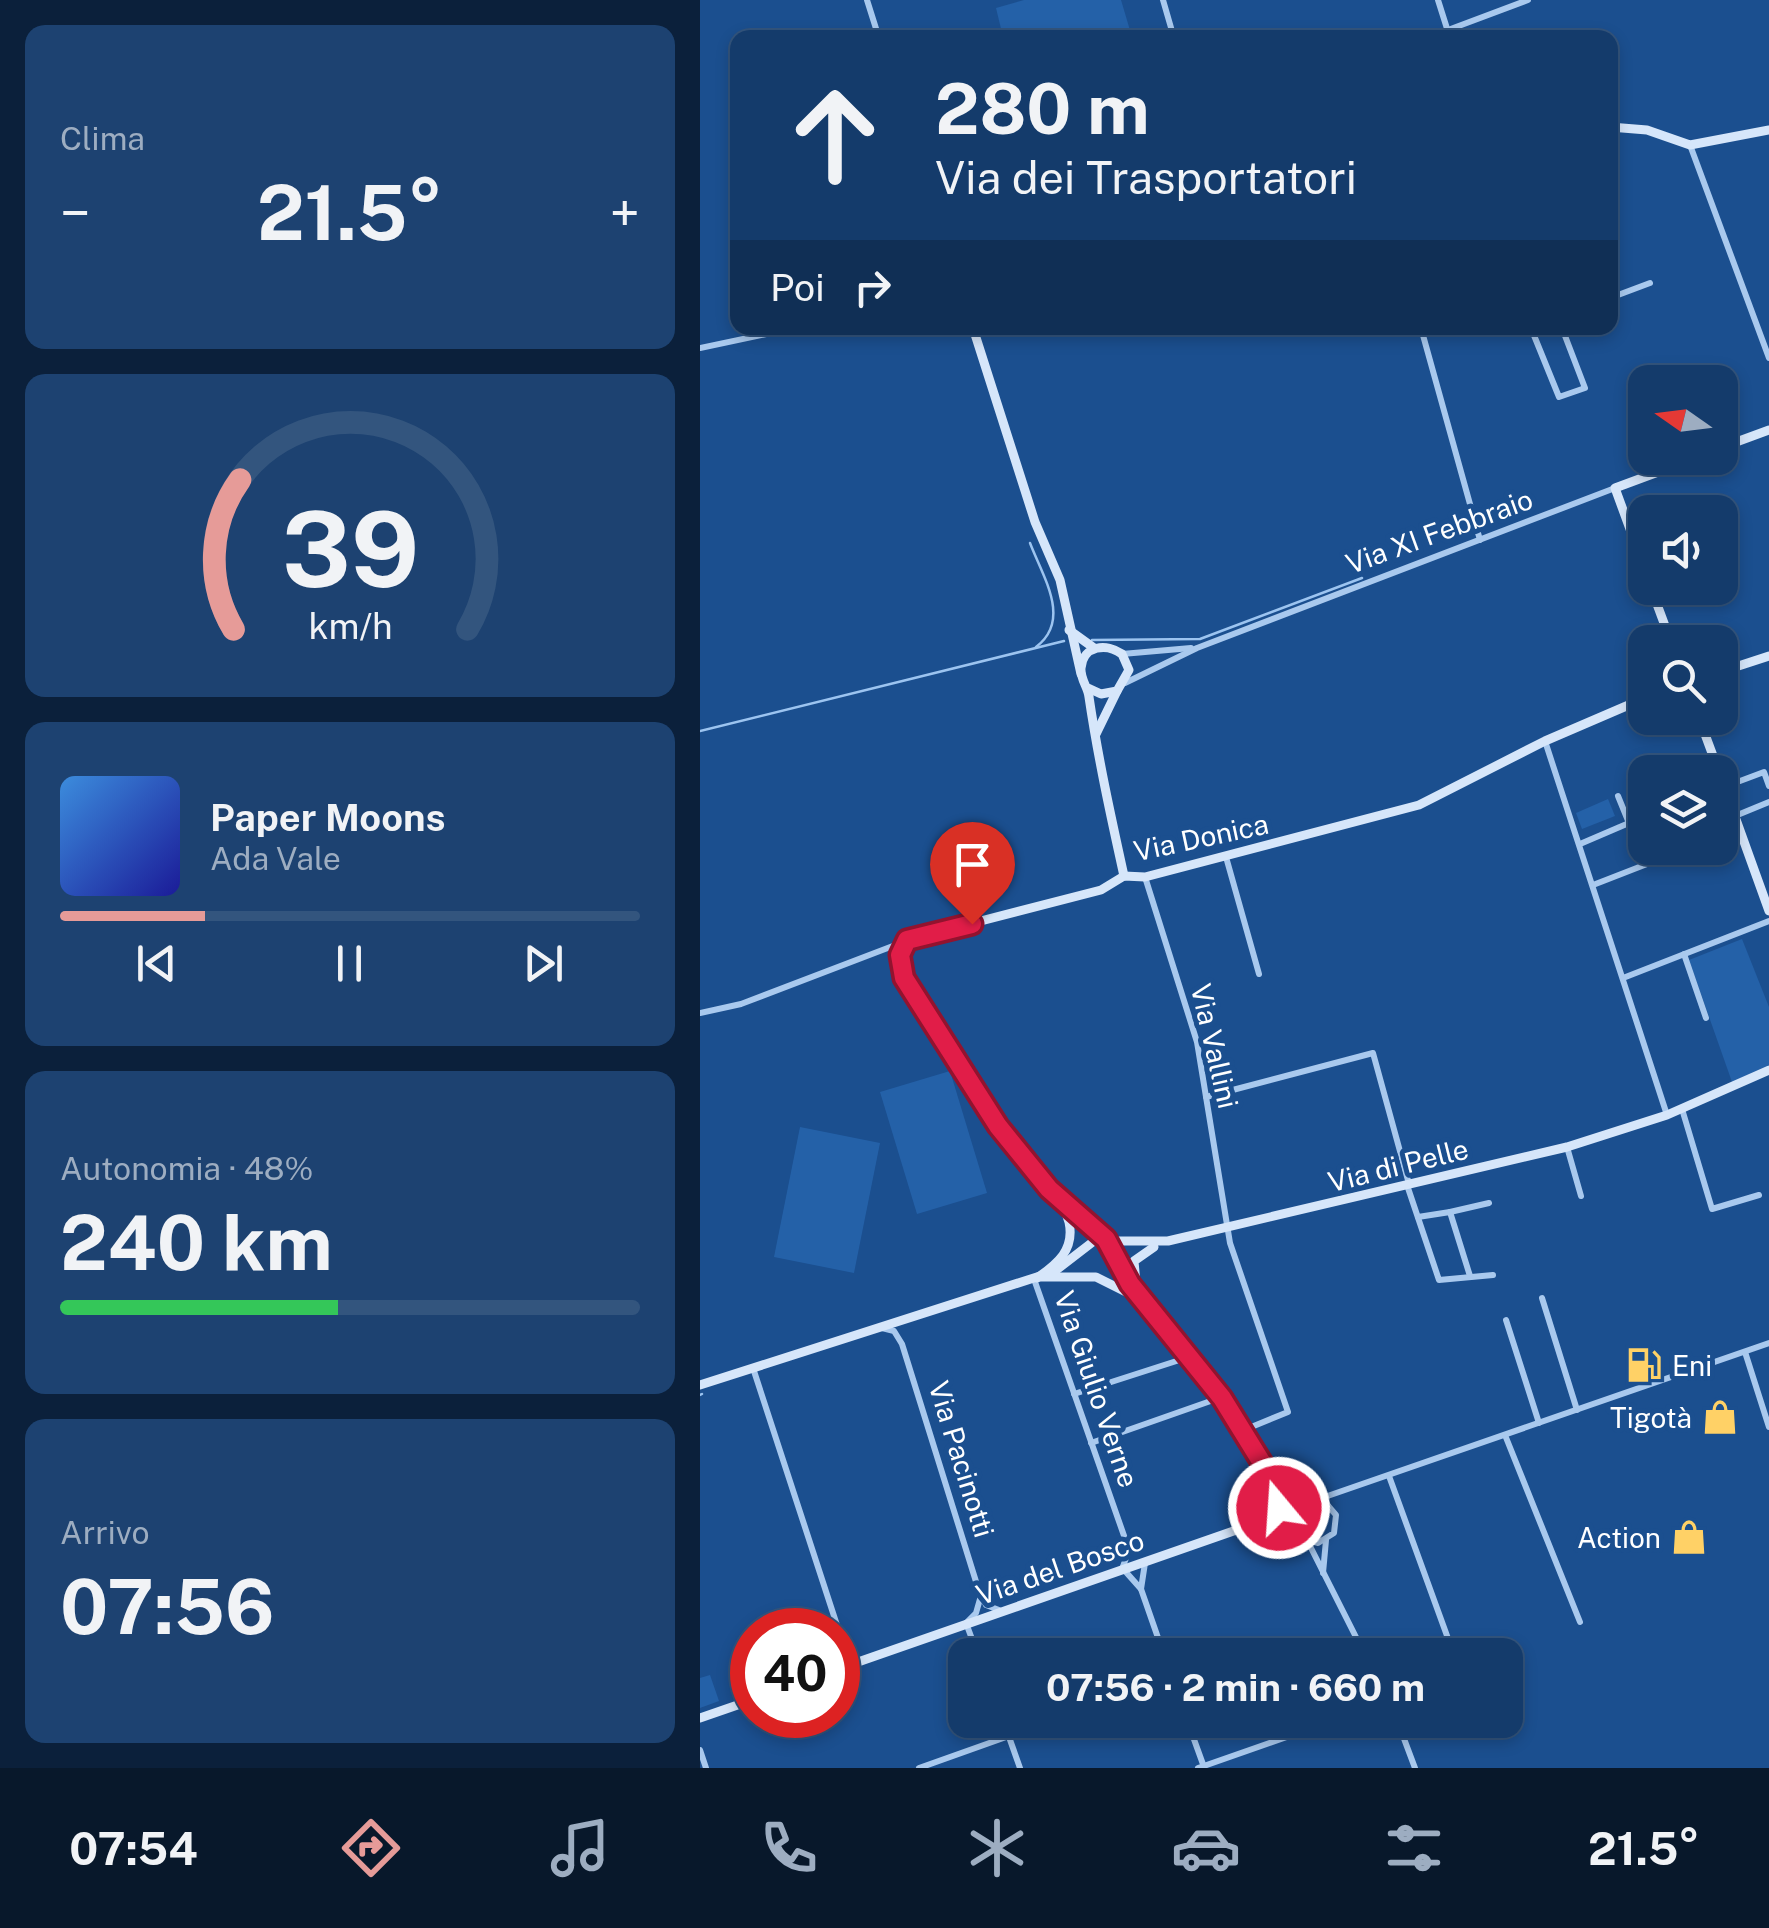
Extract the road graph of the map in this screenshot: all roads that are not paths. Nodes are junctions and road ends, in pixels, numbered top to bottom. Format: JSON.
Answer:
{"nodes":[{"id":1,"x":868,"y":0,"type":"edge"},
{"id":2,"x":1163,"y":0,"type":"edge"},
{"id":3,"x":1438,"y":0,"type":"edge"},
{"id":4,"x":1528,"y":0,"type":"edge"},
{"id":5,"x":877,"y":30,"type":"edge"},
{"id":6,"x":1172,"y":30,"type":"edge"},
{"id":7,"x":1448,"y":30,"type":"edge"},
{"id":8,"x":1458,"y":30,"type":"edge"},
{"id":9,"x":1618,"y":128,"type":"edge"},
{"id":10,"x":1769,"y":130,"type":"edge"},
{"id":11,"x":1690,"y":144,"type":"junction"},
{"id":12,"x":1650,"y":283,"type":"dead end"},
{"id":13,"x":1618,"y":295,"type":"edge"},
{"id":14,"x":762,"y":335,"type":"edge"},
{"id":15,"x":974,"y":335,"type":"edge"},
{"id":16,"x":1423,"y":335,"type":"edge"},
{"id":17,"x":1533,"y":335,"type":"edge"},
{"id":18,"x":1565,"y":335,"type":"edge"},
{"id":19,"x":1765,"y":335,"type":"edge"},
{"id":20,"x":700,"y":348,"type":"edge"},
{"id":21,"x":1769,"y":358,"type":"edge"},
{"id":22,"x":1769,"y":430,"type":"edge"},
{"id":23,"x":1738,"y":441,"type":"edge"},
{"id":24,"x":1650,"y":475,"type":"edge"},
{"id":25,"x":1615,"y":488,"type":"junction"},
{"id":26,"x":1628,"y":524,"type":"edge"},
{"id":27,"x":1480,"y":540,"type":"junction"},
{"id":28,"x":1069,"y":630,"type":"junction"},
{"id":29,"x":1094,"y":648,"type":"junction"},
{"id":30,"x":1197,"y":648,"type":"junction"},
{"id":31,"x":1122,"y":654,"type":"junction"},
{"id":32,"x":1769,"y":656,"type":"edge"},
{"id":33,"x":1738,"y":666,"type":"edge"},
{"id":34,"x":1080,"y":674,"type":"junction"},
{"id":35,"x":1121,"y":687,"type":"junction"},
{"id":36,"x":1088,"y":688,"type":"junction"},
{"id":37,"x":1628,"y":705,"type":"edge"},
{"id":38,"x":1095,"y":736,"type":"junction"},
{"id":39,"x":1545,"y":740,"type":"junction"},
{"id":40,"x":1738,"y":782,"type":"edge"},
{"id":41,"x":1769,"y":786,"type":"edge"},
{"id":42,"x":1618,"y":796,"type":"dead end"},
{"id":43,"x":1769,"y":802,"type":"edge"},
{"id":44,"x":1738,"y":815,"type":"edge"},
{"id":45,"x":1738,"y":824,"type":"edge"},
{"id":46,"x":1580,"y":844,"type":"junction"},
{"id":47,"x":1226,"y":857,"type":"junction"},
{"id":48,"x":1643,"y":865,"type":"edge"},
{"id":49,"x":1124,"y":876,"type":"junction"},
{"id":50,"x":1145,"y":877,"type":"junction"},
{"id":51,"x":1593,"y":885,"type":"junction"},
{"id":52,"x":1769,"y":910,"type":"edge"},
{"id":53,"x":1769,"y":921,"type":"edge"},
{"id":54,"x":907,"y":940,"type":"junction"},
{"id":55,"x":1684,"y":954,"type":"junction"},
{"id":56,"x":1259,"y":974,"type":"dead end"},
{"id":57,"x":1623,"y":978,"type":"junction"},
{"id":58,"x":700,"y":1012,"type":"edge"},
{"id":59,"x":1706,"y":1018,"type":"dead end"},
{"id":60,"x":1769,"y":1070,"type":"edge"},
{"id":61,"x":1206,"y":1097,"type":"junction"},
{"id":62,"x":1682,"y":1109,"type":"junction"},
{"id":63,"x":1667,"y":1116,"type":"junction"},
{"id":64,"x":1567,"y":1147,"type":"junction"},
{"id":65,"x":1408,"y":1184,"type":"junction"},
{"id":66,"x":1049,"y":1189,"type":"junction"},
{"id":67,"x":1759,"y":1195,"type":"dead end"},
{"id":68,"x":1581,"y":1196,"type":"dead end"},
{"id":69,"x":1490,"y":1203,"type":"dead end"},
{"id":70,"x":1450,"y":1212,"type":"junction"},
{"id":71,"x":1418,"y":1217,"type":"junction"},
{"id":72,"x":1227,"y":1229,"type":"junction"},
{"id":73,"x":1106,"y":1239,"type":"junction"},
{"id":74,"x":1168,"y":1241,"type":"junction"},
{"id":75,"x":1493,"y":1274,"type":"dead end"},
{"id":76,"x":1470,"y":1276,"type":"junction"},
{"id":77,"x":1036,"y":1278,"type":"junction"},
{"id":78,"x":1542,"y":1298,"type":"dead end"},
{"id":79,"x":1150,"y":1308,"type":"junction"},
{"id":80,"x":927,"y":1311,"type":"junction"},
{"id":81,"x":1506,"y":1320,"type":"dead end"},
{"id":82,"x":866,"y":1328,"type":"junction"},
{"id":83,"x":1769,"y":1343,"type":"edge"},
{"id":84,"x":902,"y":1344,"type":"junction"},
{"id":85,"x":1745,"y":1352,"type":"junction"},
{"id":86,"x":1192,"y":1356,"type":"junction"},
{"id":87,"x":753,"y":1368,"type":"junction"},
{"id":88,"x":700,"y":1385,"type":"edge"},
{"id":89,"x":1074,"y":1394,"type":"junction"},
{"id":90,"x":1222,"y":1398,"type":"junction"},
{"id":91,"x":1577,"y":1410,"type":"junction"},
{"id":92,"x":1539,"y":1424,"type":"junction"},
{"id":93,"x":1769,"y":1427,"type":"edge"},
{"id":94,"x":1244,"y":1430,"type":"junction"},
{"id":95,"x":1505,"y":1435,"type":"junction"},
{"id":96,"x":1091,"y":1443,"type":"junction"},
{"id":97,"x":1261,"y":1457,"type":"junction"},
{"id":98,"x":1389,"y":1476,"type":"junction"},
{"id":99,"x":1347,"y":1490,"type":"junction"},
{"id":100,"x":1316,"y":1500,"type":"junction"},
{"id":101,"x":1306,"y":1503,"type":"junction"},
{"id":102,"x":1334,"y":1510,"type":"junction"},
{"id":103,"x":1265,"y":1520,"type":"junction"},
{"id":104,"x":1296,"y":1528,"type":"junction"},
{"id":105,"x":1306,"y":1540,"type":"junction"},
{"id":106,"x":1326,"y":1540,"type":"junction"},
{"id":107,"x":1150,"y":1560,"type":"junction"},
{"id":108,"x":1120,"y":1570,"type":"junction"},
{"id":109,"x":1323,"y":1574,"type":"junction"},
{"id":110,"x":978,"y":1588,"type":"junction"},
{"id":111,"x":1141,"y":1589,"type":"junction"},
{"id":112,"x":831,"y":1608,"type":"edge"},
{"id":113,"x":1007,"y":1610,"type":"junction"},
{"id":114,"x":1580,"y":1622,"type":"dead end"},
{"id":115,"x":966,"y":1624,"type":"junction"},
{"id":116,"x":971,"y":1638,"type":"edge"},
{"id":117,"x":1158,"y":1638,"type":"edge"},
{"id":118,"x":1356,"y":1638,"type":"edge"},
{"id":119,"x":1448,"y":1638,"type":"edge"},
{"id":120,"x":860,"y":1661,"type":"edge"},
{"id":121,"x":730,"y":1708,"type":"edge"},
{"id":122,"x":700,"y":1718,"type":"edge"},
{"id":123,"x":1004,"y":1738,"type":"edge"},
{"id":124,"x":1011,"y":1738,"type":"edge"},
{"id":125,"x":1193,"y":1738,"type":"edge"},
{"id":126,"x":1285,"y":1738,"type":"edge"},
{"id":127,"x":1404,"y":1738,"type":"edge"},
{"id":128,"x":700,"y":1750,"type":"edge"},
{"id":129,"x":1202,"y":1767,"type":"edge"},
{"id":130,"x":706,"y":1768,"type":"edge"},
{"id":131,"x":919,"y":1768,"type":"edge"},
{"id":132,"x":1020,"y":1768,"type":"edge"},
{"id":133,"x":1415,"y":1768,"type":"edge"}],
"edges":[{"from":1,"to":5,"type":"street"},
{"from":2,"to":6,"type":"street"},
{"from":3,"to":7,"type":"street"},
{"from":4,"to":8,"type":"street"},
{"from":9,"to":11,"type":"street"},
{"from":10,"to":11,"type":"street"},
{"from":11,"to":19,"type":"street"},
{"from":12,"to":13,"type":"street"},
{"from":14,"to":20,"type":"street"},
{"from":15,"to":28,"type":"street"},
{"from":16,"to":27,"type":"street"},
{"from":17,"to":18,"type":"street"},
{"from":19,"to":21,"type":"street"},
{"from":22,"to":23,"type":"street"},
{"from":24,"to":25,"type":"street","name":"Via XI Febbraio"},
{"from":25,"to":26,"type":"street"},
{"from":25,"to":27,"type":"street","name":"Via XI Febbraio"},
{"from":27,"to":30,"type":"street","name":"Via XI Febbraio"},
{"from":28,"to":29,"type":"street"},
{"from":28,"to":34,"type":"street"},
{"from":29,"to":31,"type":"street"},
{"from":29,"to":34,"type":"street"},
{"from":30,"to":31,"type":"street","name":"Via XI Febbraio"},
{"from":30,"to":35,"type":"street","name":"Via XI Febbraio"},
{"from":31,"to":35,"type":"street"},
{"from":32,"to":33,"type":"street"},
{"from":34,"to":36,"type":"street"},
{"from":35,"to":36,"type":"street"},
{"from":35,"to":38,"type":"street"},
{"from":36,"to":38,"type":"street"},
{"from":37,"to":39,"type":"street","name":"Via Donica"},
{"from":38,"to":49,"type":"street"},
{"from":39,"to":46,"type":"street"},
{"from":39,"to":47,"type":"street","name":"Via Donica"},
{"from":40,"to":41,"type":"street"},
{"from":42,"to":46,"type":"street"},
{"from":43,"to":44,"type":"street"},
{"from":45,"to":52,"type":"street"},
{"from":46,"to":51,"type":"street"},
{"from":47,"to":50,"type":"street","name":"Via Donica"},
{"from":47,"to":56,"type":"street"},
{"from":48,"to":51,"type":"street"},
{"from":49,"to":50,"type":"street","name":"Via Donica"},
{"from":49,"to":54,"type":"street","name":"Via Donica"},
{"from":50,"to":61,"type":"street","name":"Via Vallini"},
{"from":51,"to":57,"type":"street"},
{"from":53,"to":55,"type":"street"},
{"from":54,"to":58,"type":"street","name":"Via Donica"},
{"from":54,"to":66,"type":"street"},
{"from":55,"to":57,"type":"street"},
{"from":55,"to":59,"type":"street"},
{"from":57,"to":63,"type":"street"},
{"from":60,"to":62,"type":"street","name":"Via di Pelle"},
{"from":61,"to":65,"type":"street"},
{"from":61,"to":72,"type":"street","name":"Via Vallini"},
{"from":62,"to":63,"type":"street","name":"Via di Pelle"},
{"from":62,"to":67,"type":"street"},
{"from":63,"to":64,"type":"street","name":"Via di Pelle"},
{"from":64,"to":65,"type":"street","name":"Via di Pelle"},
{"from":64,"to":68,"type":"street"},
{"from":65,"to":71,"type":"street"},
{"from":65,"to":72,"type":"street","name":"Via di Pelle"},
{"from":66,"to":73,"type":"street"},
{"from":66,"to":77,"type":"street"},
{"from":69,"to":70,"type":"street"},
{"from":70,"to":71,"type":"street"},
{"from":70,"to":76,"type":"street"},
{"from":71,"to":76,"type":"street"},
{"from":72,"to":74,"type":"street","name":"Via di Pelle"},
{"from":72,"to":94,"type":"street","name":"Via Vallini"},
{"from":73,"to":74,"type":"street","name":"Via di Pelle"},
{"from":73,"to":77,"type":"street"},
{"from":73,"to":79,"type":"street"},
{"from":74,"to":79,"type":"street"},
{"from":75,"to":76,"type":"street"},
{"from":77,"to":79,"type":"street"},
{"from":77,"to":80,"type":"street"},
{"from":77,"to":89,"type":"street","name":"Via Giulio Verne"},
{"from":78,"to":91,"type":"street"},
{"from":79,"to":86,"type":"street"},
{"from":80,"to":82,"type":"street"},
{"from":80,"to":84,"type":"street"},
{"from":81,"to":92,"type":"street"},
{"from":82,"to":84,"type":"street"},
{"from":82,"to":87,"type":"street"},
{"from":83,"to":85,"type":"street"},
{"from":84,"to":110,"type":"street","name":"Via Pacinotti"},
{"from":85,"to":91,"type":"street"},
{"from":85,"to":93,"type":"street"},
{"from":86,"to":89,"type":"street"},
{"from":86,"to":90,"type":"street"},
{"from":87,"to":88,"type":"street"},
{"from":87,"to":112,"type":"street"},
{"from":89,"to":96,"type":"street","name":"Via Giulio Verne"},
{"from":90,"to":94,"type":"street"},
{"from":90,"to":96,"type":"street"},
{"from":91,"to":92,"type":"street"},
{"from":92,"to":95,"type":"street"},
{"from":94,"to":97,"type":"street"},
{"from":95,"to":98,"type":"street"},
{"from":95,"to":114,"type":"street"},
{"from":96,"to":108,"type":"street","name":"Via Giulio Verne"},
{"from":97,"to":101,"type":"street"},
{"from":97,"to":103,"type":"street"},
{"from":98,"to":99,"type":"street"},
{"from":98,"to":119,"type":"street"},
{"from":99,"to":100,"type":"street"},
{"from":99,"to":102,"type":"street"},
{"from":100,"to":101,"type":"street"},
{"from":100,"to":102,"type":"street"},
{"from":101,"to":104,"type":"street"},
{"from":102,"to":106,"type":"street"},
{"from":103,"to":104,"type":"street"},
{"from":103,"to":107,"type":"street","name":"Via del Bosco"},
{"from":104,"to":105,"type":"street"},
{"from":105,"to":106,"type":"street"},
{"from":105,"to":109,"type":"street"},
{"from":106,"to":109,"type":"street"},
{"from":107,"to":108,"type":"street","name":"Via del Bosco"},
{"from":107,"to":111,"type":"street"},
{"from":108,"to":111,"type":"street"},
{"from":108,"to":113,"type":"street","name":"Via del Bosco"},
{"from":109,"to":118,"type":"street"},
{"from":110,"to":113,"type":"street"},
{"from":110,"to":115,"type":"street"},
{"from":111,"to":117,"type":"street"},
{"from":113,"to":115,"type":"street","name":"Via del Bosco"},
{"from":115,"to":116,"type":"street"},
{"from":115,"to":120,"type":"street","name":"Via del Bosco"},
{"from":121,"to":122,"type":"street"},
{"from":123,"to":131,"type":"street"},
{"from":124,"to":132,"type":"street"},
{"from":125,"to":129,"type":"street"},
{"from":126,"to":129,"type":"street"},
{"from":127,"to":133,"type":"street"},
{"from":128,"to":130,"type":"street"}]}
